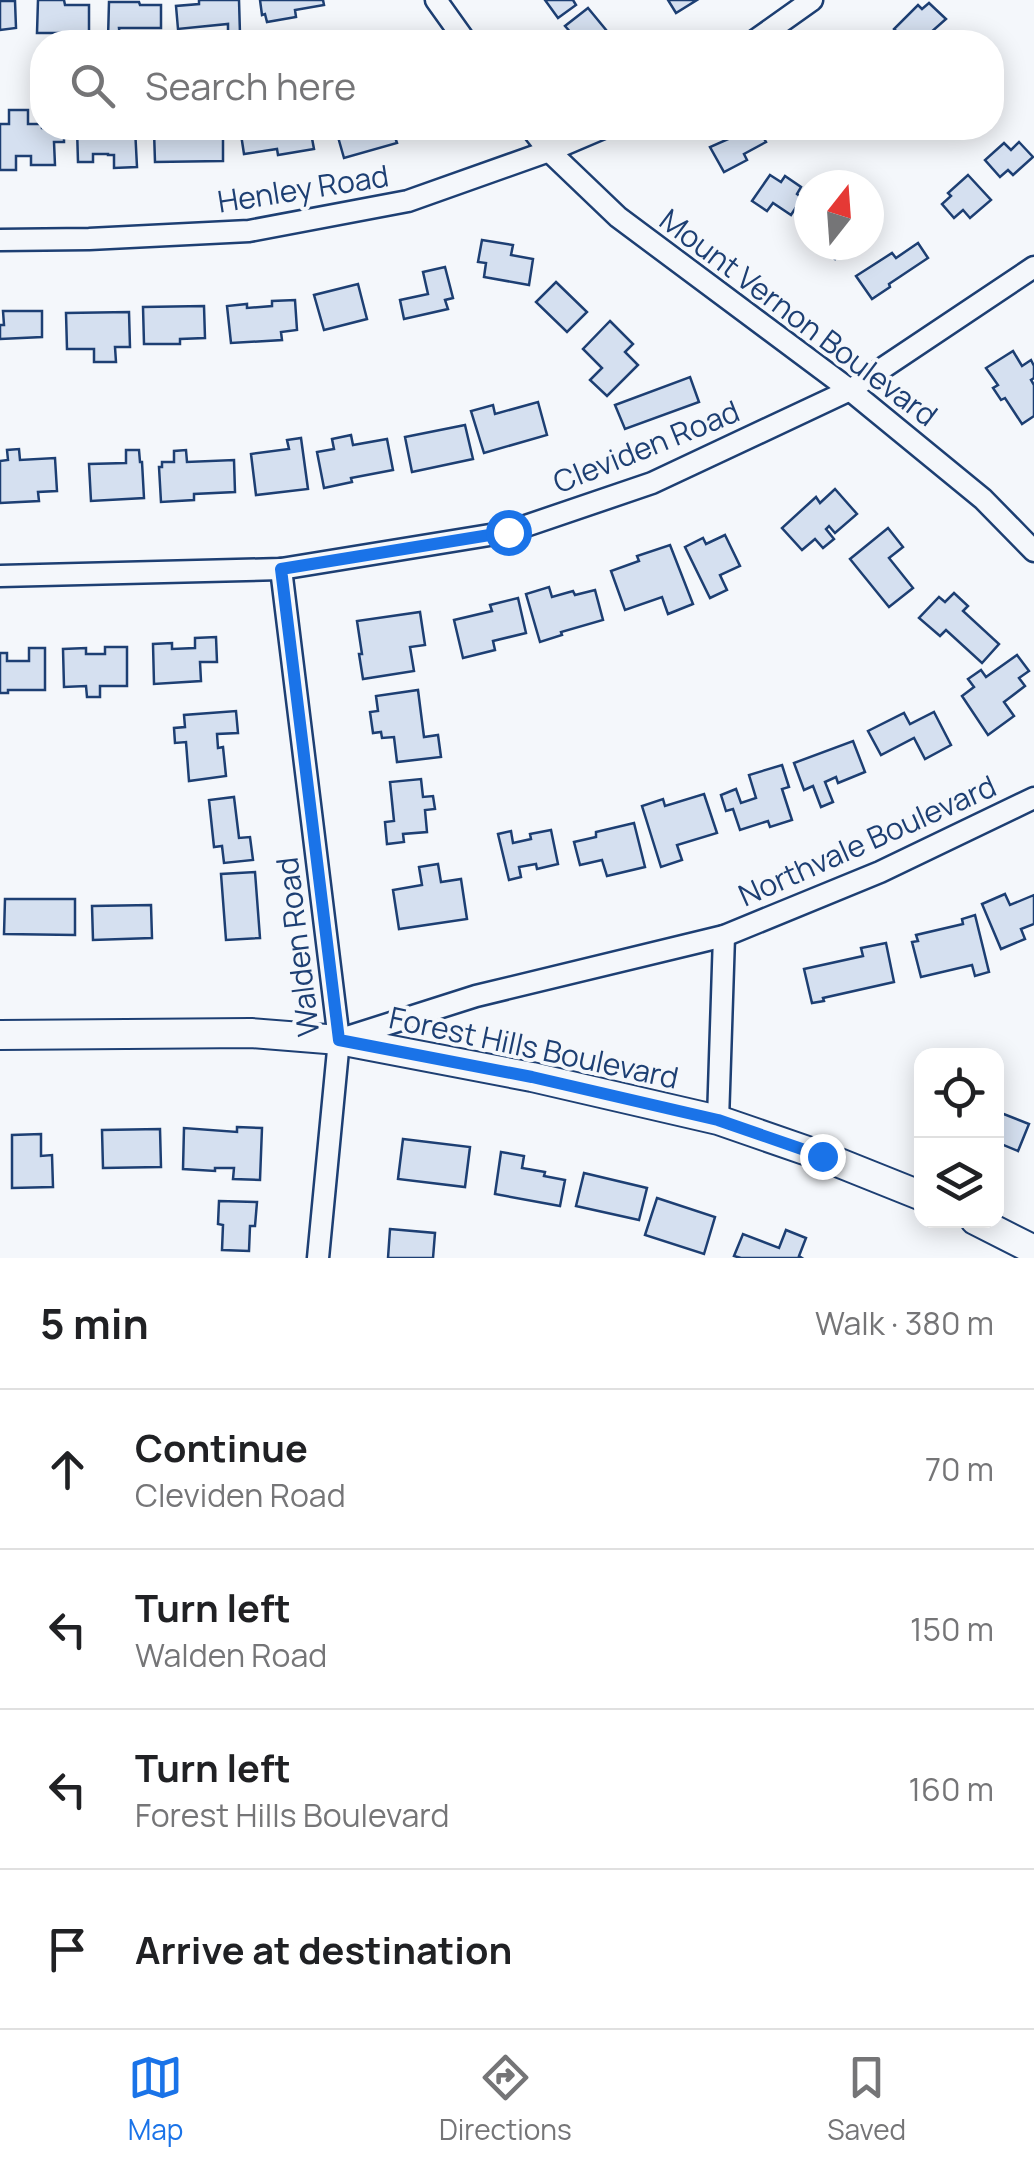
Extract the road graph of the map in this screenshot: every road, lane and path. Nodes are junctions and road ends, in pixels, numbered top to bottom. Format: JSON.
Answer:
{"nodes":[{"id":1,"x":436,"y":0,"type":"edge"},
{"id":2,"x":812,"y":0,"type":"edge"},
{"id":3,"x":457,"y":30,"type":"edge"},
{"id":4,"x":770,"y":30,"type":"edge"},
{"id":5,"x":540,"y":140,"type":"edge"},
{"id":6,"x":575,"y":140,"type":"edge"},
{"id":7,"x":549,"y":151,"type":"junction"},
{"id":8,"x":0,"y":240,"type":"edge"},
{"id":9,"x":1034,"y":267,"type":"edge"},
{"id":10,"x":850,"y":390,"type":"junction"},
{"id":11,"x":1034,"y":551,"type":"edge"},
{"id":12,"x":281,"y":569,"type":"junction"},
{"id":13,"x":0,"y":576,"type":"edge"},
{"id":14,"x":1034,"y":798,"type":"edge"},
{"id":15,"x":724,"y":936,"type":"junction"},
{"id":16,"x":0,"y":1036,"type":"edge"},
{"id":17,"x":339,"y":1040,"type":"junction"},
{"id":18,"x":718,"y":1120,"type":"junction"},
{"id":19,"x":914,"y":1193,"type":"edge"},
{"id":20,"x":991,"y":1228,"type":"edge"},
{"id":21,"x":1034,"y":1250,"type":"edge"},
{"id":22,"x":318,"y":1258,"type":"edge"}],
"edges":[{"from":1,"to":3,"type":"street"},
{"from":2,"to":4,"type":"street"},
{"from":5,"to":7,"type":"street","name":"Mount Vernon Boulevard"},
{"from":6,"to":7,"type":"street","name":"Henley Road"},
{"from":7,"to":8,"type":"street","name":"Henley Road"},
{"from":7,"to":10,"type":"street","name":"Mount Vernon Boulevard"},
{"from":9,"to":10,"type":"street","name":"Cleviden Road"},
{"from":10,"to":11,"type":"street","name":"Mount Vernon Boulevard"},
{"from":10,"to":12,"type":"street","name":"Cleviden Road"},
{"from":12,"to":13,"type":"street","name":"Cleviden Road"},
{"from":12,"to":17,"type":"street","name":"Walden Road"},
{"from":14,"to":15,"type":"street","name":"Northvale Boulevard"},
{"from":15,"to":17,"type":"street","name":"Northvale Boulevard"},
{"from":15,"to":18,"type":"street","name":"Northvale Boulevard"},
{"from":16,"to":17,"type":"street","name":"Forest Hills Boulevard"},
{"from":17,"to":18,"type":"street","name":"Forest Hills Boulevard"},
{"from":17,"to":22,"type":"street","name":"Walden Road"},
{"from":18,"to":19,"type":"street","name":"Forest Hills Boulevard"},
{"from":20,"to":21,"type":"street"}]}
